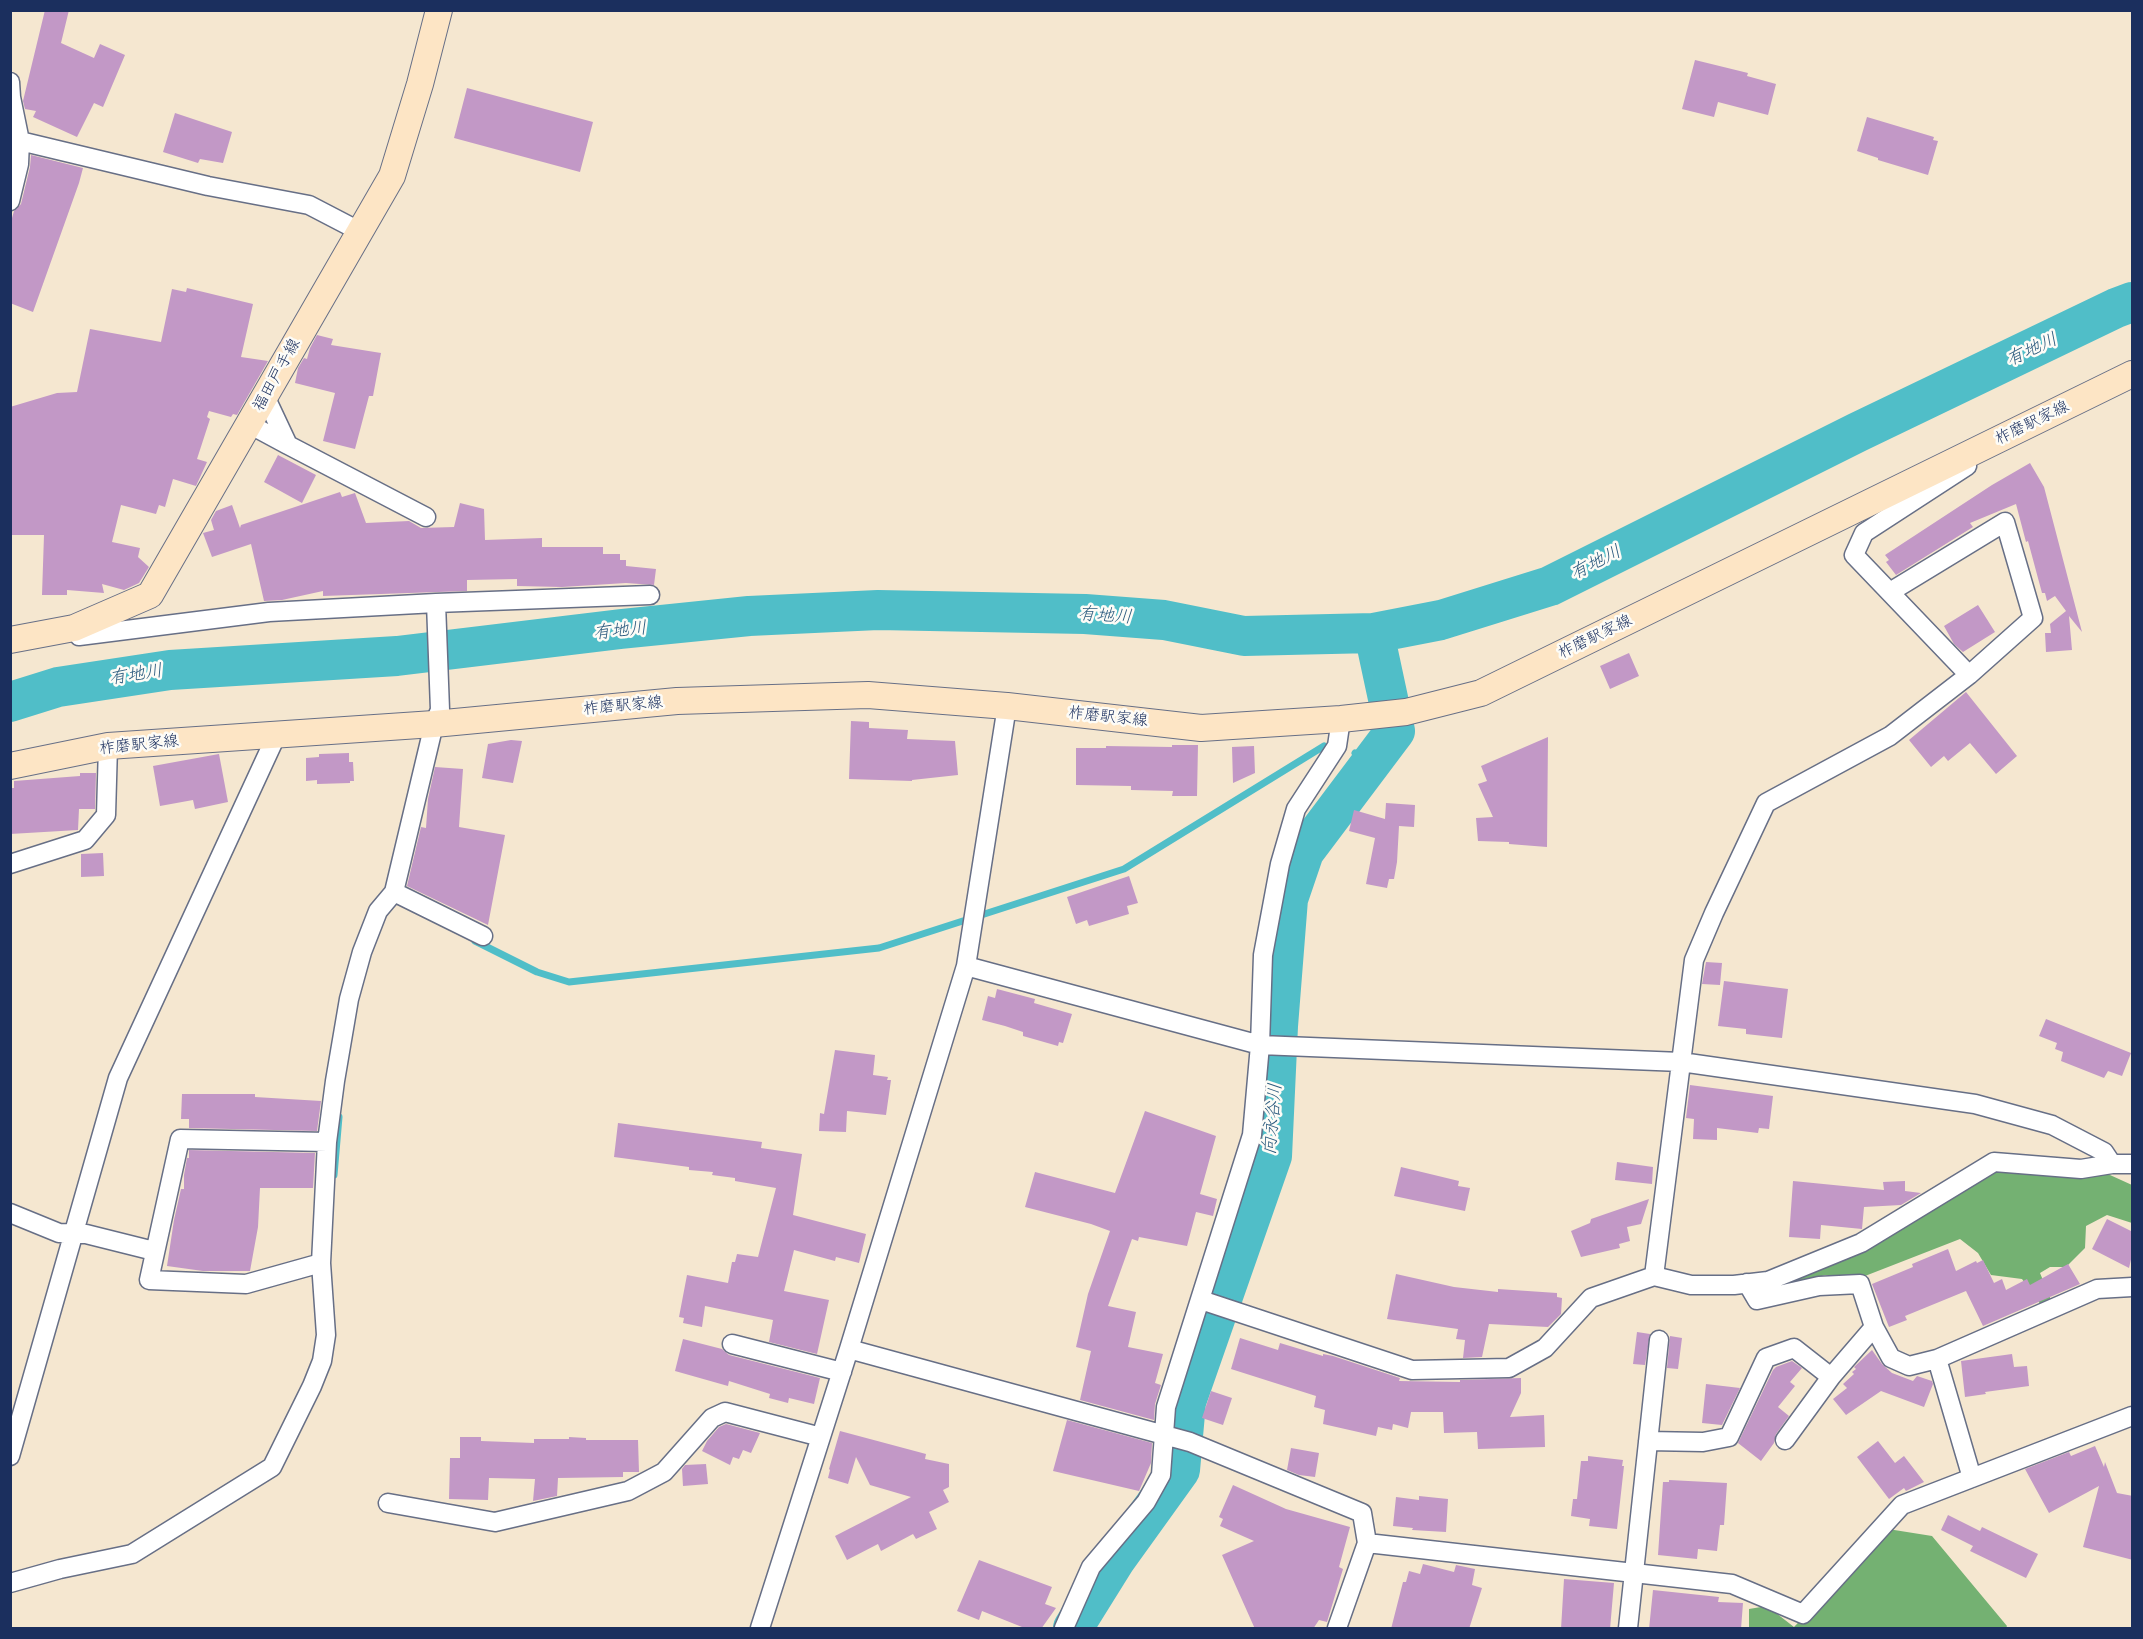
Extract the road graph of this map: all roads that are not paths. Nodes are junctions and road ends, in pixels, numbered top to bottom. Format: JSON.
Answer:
{"nodes":[{"id":1,"x":439,"y":10,"type":"edge"},
{"id":2,"x":10,"y":82,"type":"edge"},
{"id":3,"x":20,"y":141,"type":"junction"},
{"id":4,"x":10,"y":201,"type":"edge"},
{"id":5,"x":359,"y":231,"type":"junction"},
{"id":6,"x":2133,"y":374,"type":"edge"},
{"id":7,"x":265,"y":396,"type":"junction"},
{"id":8,"x":249,"y":424,"type":"junction"},
{"id":9,"x":288,"y":444,"type":"junction"},
{"id":10,"x":1983,"y":447,"type":"junction"},
{"id":11,"x":426,"y":517,"type":"dead end"},
{"id":12,"x":1890,"y":592,"type":"junction"},
{"id":13,"x":650,"y":595,"type":"dead end"},
{"id":14,"x":436,"y":603,"type":"junction"},
{"id":15,"x":74,"y":628,"type":"junction"},
{"id":16,"x":10,"y":640,"type":"edge"},
{"id":17,"x":1969,"y":675,"type":"junction"},
{"id":18,"x":1007,"y":706,"type":"junction"},
{"id":19,"x":437,"y":717,"type":"junction"},
{"id":20,"x":1341,"y":719,"type":"junction"},
{"id":21,"x":277,"y":734,"type":"junction"},
{"id":22,"x":108,"y":747,"type":"junction"},
{"id":23,"x":10,"y":766,"type":"edge"},
{"id":24,"x":10,"y":864,"type":"edge"},
{"id":25,"x":394,"y":892,"type":"junction"},
{"id":26,"x":483,"y":936,"type":"dead end"},
{"id":27,"x":966,"y":966,"type":"junction"},
{"id":28,"x":1260,"y":1046,"type":"junction"},
{"id":29,"x":1681,"y":1062,"type":"junction"},
{"id":30,"x":327,"y":1142,"type":"junction"},
{"id":31,"x":2112,"y":1164,"type":"junction"},
{"id":32,"x":2133,"y":1164,"type":"edge"},
{"id":33,"x":10,"y":1213,"type":"edge"},
{"id":34,"x":74,"y":1235,"type":"junction"},
{"id":35,"x":154,"y":1251,"type":"junction"},
{"id":36,"x":321,"y":1263,"type":"junction"},
{"id":37,"x":1654,"y":1276,"type":"junction"},
{"id":38,"x":1747,"y":1283,"type":"junction"},
{"id":39,"x":2133,"y":1287,"type":"edge"},
{"id":40,"x":1201,"y":1300,"type":"junction"},
{"id":41,"x":1874,"y":1327,"type":"junction"},
{"id":42,"x":1659,"y":1340,"type":"dead end"},
{"id":43,"x":732,"y":1344,"type":"dead end"},
{"id":44,"x":849,"y":1348,"type":"junction"},
{"id":45,"x":1937,"y":1359,"type":"junction"},
{"id":46,"x":842,"y":1372,"type":"junction"},
{"id":47,"x":1831,"y":1377,"type":"junction"},
{"id":48,"x":2133,"y":1416,"type":"edge"},
{"id":49,"x":1164,"y":1434,"type":"junction"},
{"id":50,"x":821,"y":1437,"type":"junction"},
{"id":51,"x":1785,"y":1440,"type":"dead end"},
{"id":52,"x":1648,"y":1441,"type":"junction"},
{"id":53,"x":10,"y":1456,"type":"edge"},
{"id":54,"x":1972,"y":1478,"type":"junction"},
{"id":55,"x":388,"y":1503,"type":"dead end"},
{"id":56,"x":1367,"y":1543,"type":"junction"},
{"id":57,"x":1634,"y":1572,"type":"junction"},
{"id":58,"x":10,"y":1583,"type":"edge"},
{"id":59,"x":760,"y":1629,"type":"edge"},
{"id":60,"x":1064,"y":1629,"type":"edge"},
{"id":61,"x":1336,"y":1629,"type":"edge"},
{"id":62,"x":1628,"y":1629,"type":"edge"}],
"edges":[{"from":1,"to":5,"type":"main road","name":"福田戸手線"},
{"from":2,"to":3,"type":"street"},
{"from":3,"to":4,"type":"street"},
{"from":3,"to":5,"type":"street"},
{"from":5,"to":7,"type":"main road","name":"福田戸手線"},
{"from":6,"to":10,"type":"main road","name":"柞磨駅家線"},
{"from":7,"to":8,"type":"main road","name":"福田戸手線"},
{"from":7,"to":9,"type":"street"},
{"from":8,"to":9,"type":"street"},
{"from":8,"to":15,"type":"main road","name":"福田戸手線"},
{"from":9,"to":11,"type":"street"},
{"from":10,"to":12,"type":"street"},
{"from":10,"to":20,"type":"main road","name":"柞磨駅家線"},
{"from":12,"to":17,"type":"street"},
{"from":12,"to":17,"type":"street"},
{"from":13,"to":14,"type":"street"},
{"from":14,"to":15,"type":"street"},
{"from":14,"to":19,"type":"street"},
{"from":15,"to":16,"type":"main road","name":"福田戸手線"},
{"from":17,"to":29,"type":"street"},
{"from":18,"to":19,"type":"main road","name":"柞磨駅家線"},
{"from":18,"to":20,"type":"main road","name":"柞磨駅家線"},
{"from":18,"to":27,"type":"street"},
{"from":19,"to":21,"type":"main road","name":"柞磨駅家線"},
{"from":19,"to":25,"type":"street"},
{"from":20,"to":28,"type":"street"},
{"from":21,"to":22,"type":"main road","name":"柞磨駅家線"},
{"from":21,"to":34,"type":"street"},
{"from":22,"to":23,"type":"main road","name":"柞磨駅家線"},
{"from":22,"to":24,"type":"street"},
{"from":25,"to":26,"type":"street"},
{"from":25,"to":30,"type":"street"},
{"from":27,"to":28,"type":"street"},
{"from":27,"to":44,"type":"street"},
{"from":28,"to":29,"type":"street"},
{"from":28,"to":40,"type":"street"},
{"from":29,"to":31,"type":"street"},
{"from":29,"to":37,"type":"street"},
{"from":30,"to":35,"type":"street"},
{"from":30,"to":36,"type":"street"},
{"from":31,"to":32,"type":"street"},
{"from":31,"to":38,"type":"street"},
{"from":33,"to":34,"type":"street"},
{"from":34,"to":35,"type":"street"},
{"from":34,"to":53,"type":"street"},
{"from":35,"to":36,"type":"street"},
{"from":36,"to":58,"type":"street"},
{"from":37,"to":38,"type":"street"},
{"from":37,"to":40,"type":"street"},
{"from":38,"to":41,"type":"street"},
{"from":39,"to":45,"type":"street"},
{"from":40,"to":49,"type":"street"},
{"from":41,"to":45,"type":"street"},
{"from":41,"to":47,"type":"street"},
{"from":42,"to":52,"type":"street"},
{"from":43,"to":46,"type":"street"},
{"from":44,"to":46,"type":"street"},
{"from":44,"to":49,"type":"street"},
{"from":45,"to":54,"type":"street"},
{"from":46,"to":50,"type":"street"},
{"from":47,"to":51,"type":"street"},
{"from":47,"to":52,"type":"street"},
{"from":48,"to":54,"type":"street"},
{"from":49,"to":56,"type":"street"},
{"from":49,"to":60,"type":"street"},
{"from":50,"to":55,"type":"street"},
{"from":50,"to":59,"type":"street"},
{"from":52,"to":57,"type":"street"},
{"from":54,"to":57,"type":"street"},
{"from":56,"to":57,"type":"street"},
{"from":56,"to":61,"type":"street"},
{"from":57,"to":62,"type":"street"}]}
